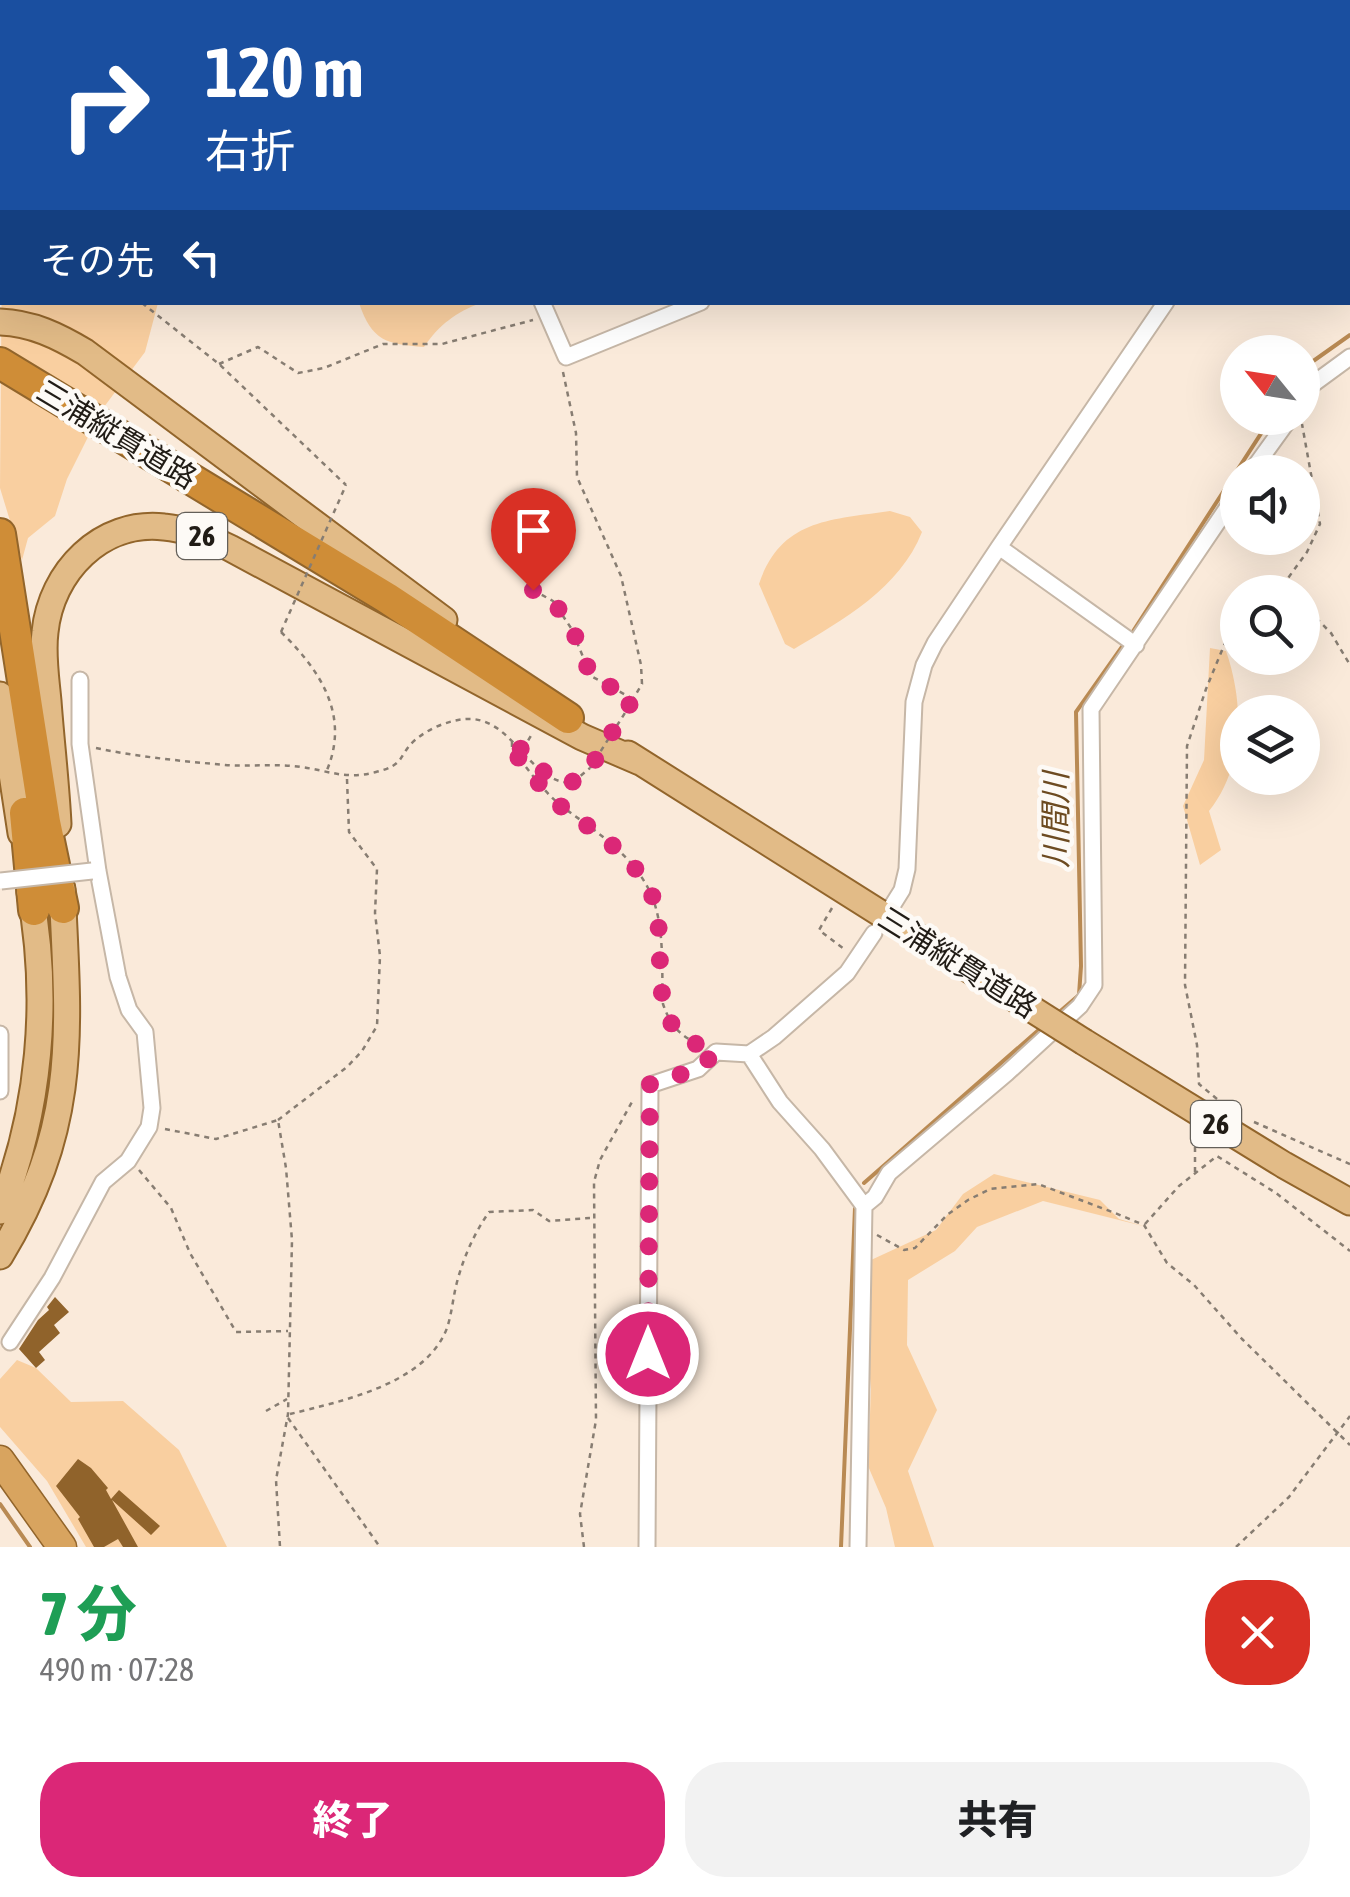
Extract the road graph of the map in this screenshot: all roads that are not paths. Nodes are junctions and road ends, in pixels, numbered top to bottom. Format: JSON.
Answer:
{"nodes":[{"id":1,"x":694,"y":305,"type":"edge"},
{"id":2,"x":1164,"y":305,"type":"edge"},
{"id":3,"x":543,"y":309,"type":"edge"},
{"id":4,"x":0,"y":322,"type":"edge"},
{"id":5,"x":1350,"y":357,"type":"edge"},
{"id":6,"x":0,"y":364,"type":"edge"},
{"id":7,"x":0,"y":375,"type":"edge"},
{"id":8,"x":1320,"y":379,"type":"edge"},
{"id":9,"x":1220,"y":516,"type":"edge"},
{"id":10,"x":0,"y":534,"type":"edge"},
{"id":11,"x":999,"y":547,"type":"junction"},
{"id":12,"x":384,"y":602,"type":"junction"},
{"id":13,"x":0,"y":636,"type":"edge"},
{"id":14,"x":1129,"y":640,"type":"junction"},
{"id":15,"x":80,"y":680,"type":"dead end"},
{"id":16,"x":0,"y":695,"type":"edge"},
{"id":17,"x":568,"y":718,"type":"joint"},
{"id":18,"x":618,"y":748,"type":"junction"},
{"id":19,"x":640,"y":762,"type":"junction"},
{"id":20,"x":95,"y":871,"type":"junction"},
{"id":21,"x":0,"y":881,"type":"edge"},
{"id":22,"x":892,"y":906,"type":"dead end"},
{"id":23,"x":48,"y":909,"type":"junction"},
{"id":24,"x":874,"y":933,"type":"dead end"},
{"id":25,"x":0,"y":1034,"type":"edge"},
{"id":26,"x":749,"y":1054,"type":"junction"},
{"id":27,"x":0,"y":1091,"type":"edge"},
{"id":28,"x":1350,"y":1202,"type":"edge"},
{"id":29,"x":864,"y":1206,"type":"junction"},
{"id":30,"x":0,"y":1211,"type":"edge"},
{"id":31,"x":0,"y":1256,"type":"edge"},
{"id":32,"x":10,"y":1342,"type":"dead end"},
{"id":33,"x":0,"y":1460,"type":"edge"},
{"id":34,"x":62,"y":1547,"type":"edge"},
{"id":35,"x":646,"y":1547,"type":"edge"},
{"id":36,"x":858,"y":1547,"type":"edge"}],
"edges":[{"from":1,"to":3,"type":"street"},
{"from":2,"to":11,"type":"street"},
{"from":4,"to":18,"type":"main road"},
{"from":5,"to":8,"type":"street"},
{"from":6,"to":12,"type":"highway","name":"三浦縦貫道路","number":"26"},
{"from":7,"to":12,"type":"highway","name":"三浦縦貫道路","number":"26"},
{"from":9,"to":14,"type":"street"},
{"from":10,"to":23,"type":"highway","number":"26"},
{"from":11,"to":14,"type":"street"},
{"from":11,"to":22,"type":"street"},
{"from":12,"to":17,"type":"highway","number":"26"},
{"from":13,"to":23,"type":"highway","number":"26"},
{"from":14,"to":29,"type":"street"},
{"from":15,"to":20,"type":"street"},
{"from":16,"to":23,"type":"main road"},
{"from":17,"to":18,"type":"main road","name":"三浦縦貫道路","number":"26"},
{"from":18,"to":19,"type":"main road","name":"三浦縦貫道路","number":"26"},
{"from":19,"to":23,"type":"main road","number":"26"},
{"from":19,"to":28,"type":"main road","name":"三浦縦貫道路","number":"26","bridge":true},
{"from":20,"to":21,"type":"street","bridge":true},
{"from":20,"to":32,"type":"street"},
{"from":23,"to":30,"type":"main road","number":"26"},
{"from":23,"to":31,"type":"main road","number":"26"},
{"from":24,"to":26,"type":"street"},
{"from":25,"to":27,"type":"street"},
{"from":26,"to":29,"type":"street"},
{"from":26,"to":35,"type":"street"},
{"from":29,"to":36,"type":"street"},
{"from":33,"to":34,"type":"highway"}]}
